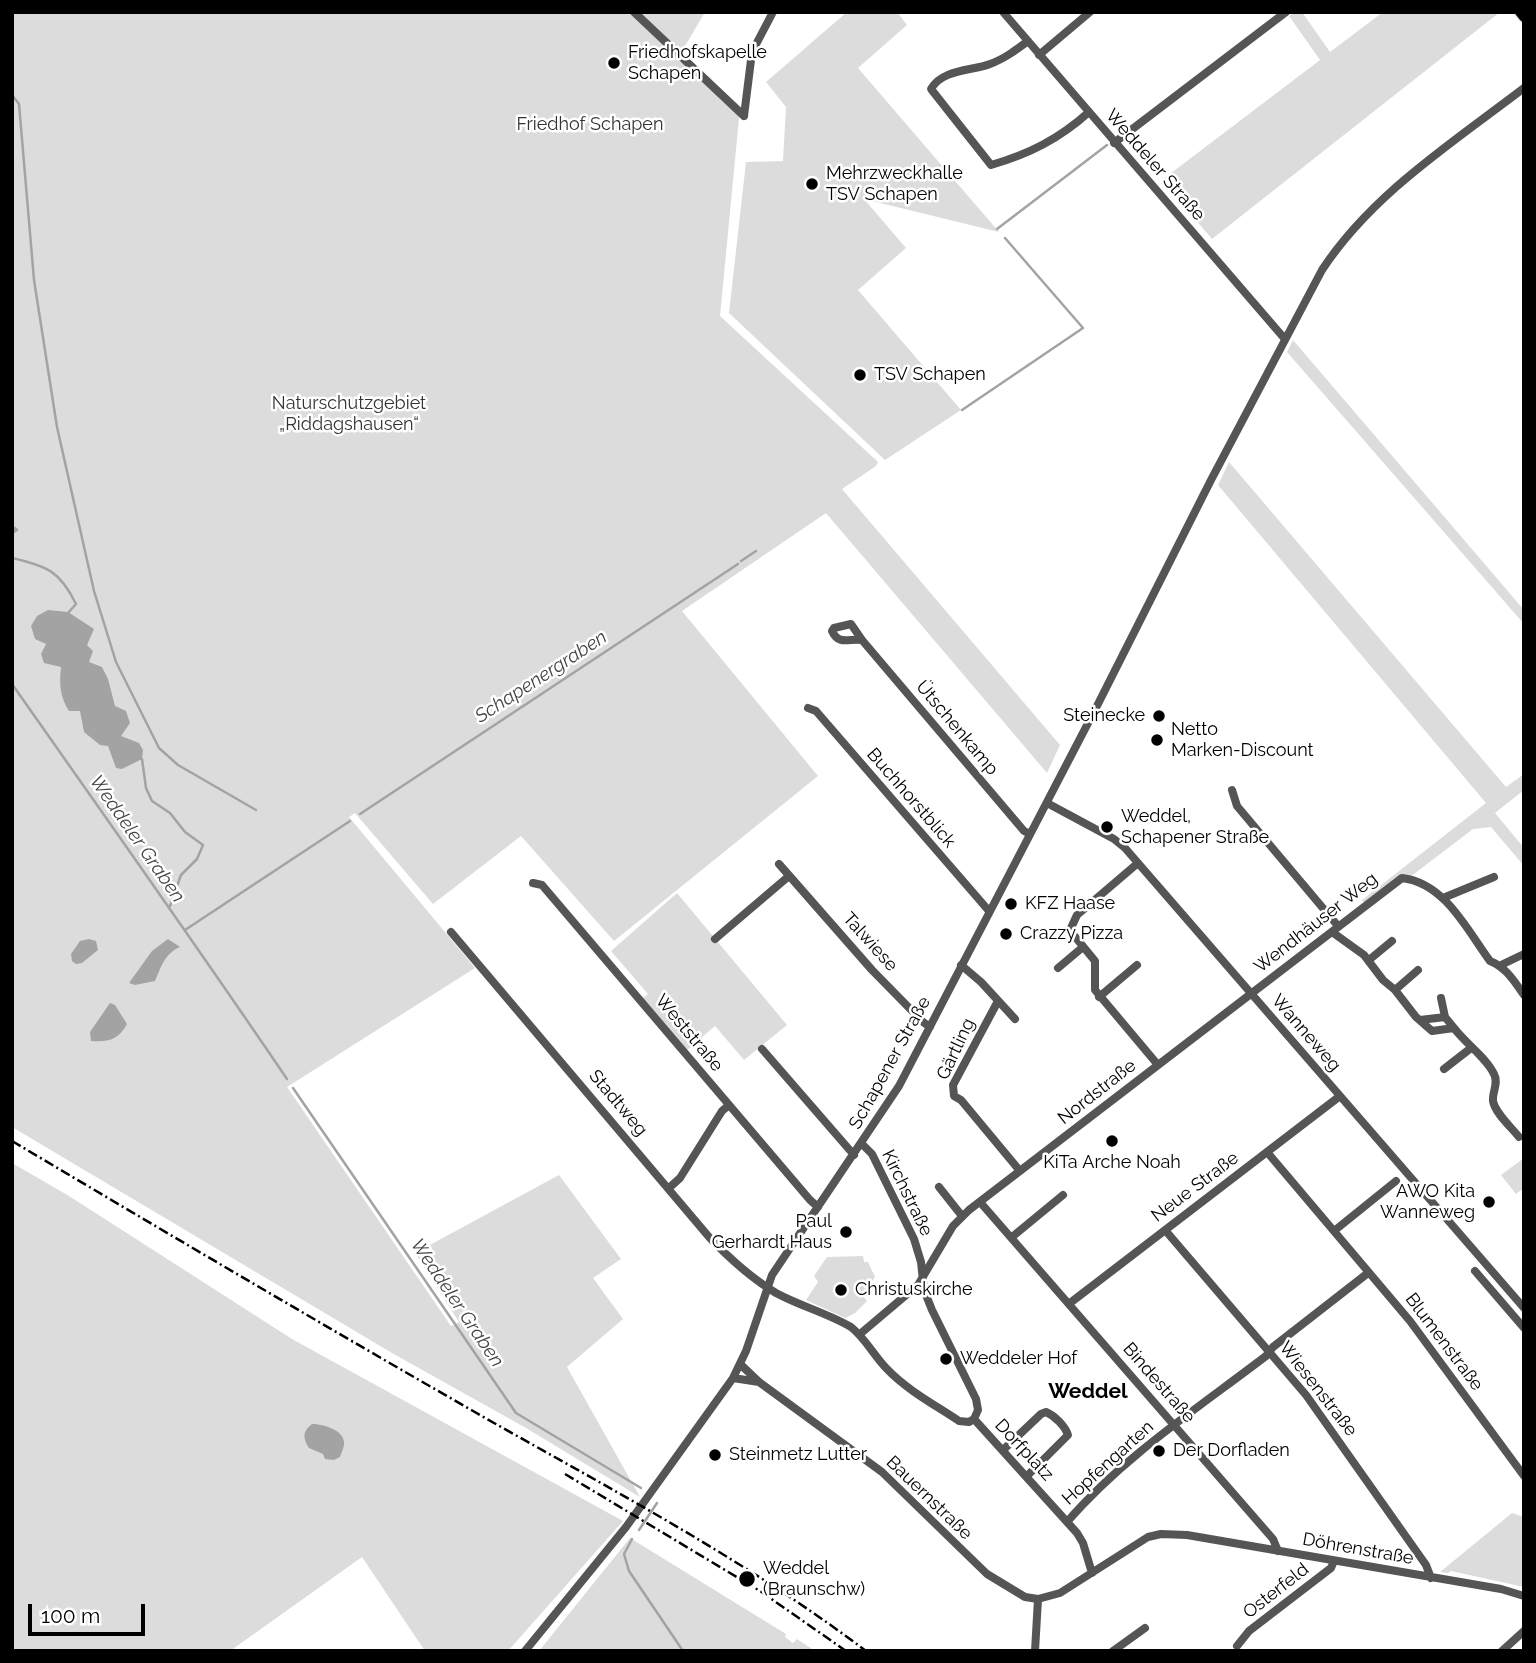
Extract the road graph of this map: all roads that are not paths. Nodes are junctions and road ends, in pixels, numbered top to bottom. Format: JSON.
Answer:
{"nodes":[{"id":1,"x":634,"y":12,"type":"edge"},
{"id":2,"x":773,"y":12,"type":"edge"},
{"id":3,"x":1003,"y":12,"type":"edge"},
{"id":4,"x":1090,"y":12,"type":"edge"},
{"id":5,"x":1286,"y":12,"type":"edge"},
{"id":6,"x":1520,"y":12,"type":"edge"},
{"id":7,"x":1524,"y":17,"type":"edge"},
{"id":8,"x":1028,"y":41,"type":"junction"},
{"id":9,"x":1039,"y":55,"type":"junction"},
{"id":10,"x":1524,"y":88,"type":"edge"},
{"id":11,"x":1088,"y":112,"type":"junction"},
{"id":12,"x":1114,"y":143,"type":"junction"},
{"id":13,"x":1284,"y":338,"type":"junction"},
{"id":14,"x":863,"y":640,"type":"dead end"},
{"id":15,"x":808,"y":708,"type":"dead end"},
{"id":16,"x":1232,"y":790,"type":"dead end"},
{"id":17,"x":1046,"y":803,"type":"junction"},
{"id":18,"x":1030,"y":834,"type":"junction"},
{"id":19,"x":1138,"y":863,"type":"junction"},
{"id":20,"x":779,"y":864,"type":"dead end"},
{"id":21,"x":789,"y":876,"type":"junction"},
{"id":22,"x":1494,"y":877,"type":"dead end"},
{"id":23,"x":533,"y":883,"type":"dead end"},
{"id":24,"x":1443,"y":898,"type":"junction"},
{"id":25,"x":989,"y":911,"type":"junction"},
{"id":26,"x":1335,"y":929,"type":"junction"},
{"id":27,"x":451,"y":932,"type":"dead end"},
{"id":28,"x":715,"y":939,"type":"dead end"},
{"id":29,"x":1392,"y":941,"type":"dead end"},
{"id":30,"x":1083,"y":947,"type":"junction"},
{"id":31,"x":1524,"y":954,"type":"edge"},
{"id":32,"x":1369,"y":960,"type":"junction"},
{"id":33,"x":961,"y":965,"type":"junction"},
{"id":34,"x":1137,"y":965,"type":"dead end"},
{"id":35,"x":1501,"y":965,"type":"junction"},
{"id":36,"x":1058,"y":968,"type":"dead end"},
{"id":37,"x":1418,"y":970,"type":"dead end"},
{"id":38,"x":1395,"y":990,"type":"junction"},
{"id":39,"x":1251,"y":993,"type":"junction"},
{"id":40,"x":1524,"y":995,"type":"edge"},
{"id":41,"x":1099,"y":997,"type":"junction"},
{"id":42,"x":1441,"y":998,"type":"dead end"},
{"id":43,"x":998,"y":1001,"type":"junction"},
{"id":44,"x":1445,"y":1017,"type":"junction"},
{"id":45,"x":1015,"y":1019,"type":"dead end"},
{"id":46,"x":1420,"y":1020,"type":"junction"},
{"id":47,"x":930,"y":1027,"type":"junction"},
{"id":48,"x":1454,"y":1028,"type":"junction"},
{"id":49,"x":1471,"y":1048,"type":"junction"},
{"id":50,"x":762,"y":1049,"type":"dead end"},
{"id":51,"x":1158,"y":1065,"type":"junction"},
{"id":52,"x":1444,"y":1069,"type":"dead end"},
{"id":53,"x":1340,"y":1096,"type":"junction"},
{"id":54,"x":729,"y":1105,"type":"junction"},
{"id":55,"x":1519,"y":1137,"type":"dead end"},
{"id":56,"x":862,"y":1144,"type":"junction"},
{"id":57,"x":1267,"y":1152,"type":"junction"},
{"id":58,"x":854,"y":1155,"type":"junction"},
{"id":59,"x":1020,"y":1171,"type":"junction"},
{"id":60,"x":1396,"y":1181,"type":"dead end"},
{"id":61,"x":939,"y":1187,"type":"dead end"},
{"id":62,"x":669,"y":1188,"type":"junction"},
{"id":63,"x":1063,"y":1195,"type":"dead end"},
{"id":64,"x":979,"y":1202,"type":"junction"},
{"id":65,"x":818,"y":1207,"type":"junction"},
{"id":66,"x":962,"y":1216,"type":"junction"},
{"id":67,"x":1165,"y":1230,"type":"junction"},
{"id":68,"x":1335,"y":1231,"type":"junction"},
{"id":69,"x":1012,"y":1237,"type":"junction"},
{"id":70,"x":1475,"y":1271,"type":"dead end"},
{"id":71,"x":1368,"y":1273,"type":"junction"},
{"id":72,"x":923,"y":1279,"type":"junction"},
{"id":73,"x":767,"y":1287,"type":"junction"},
{"id":74,"x":1070,"y":1303,"type":"junction"},
{"id":75,"x":1524,"y":1308,"type":"edge"},
{"id":76,"x":1524,"y":1328,"type":"edge"},
{"id":77,"x":860,"y":1334,"type":"junction"},
{"id":78,"x":1269,"y":1352,"type":"junction"},
{"id":79,"x":740,"y":1364,"type":"junction"},
{"id":80,"x":733,"y":1378,"type":"junction"},
{"id":81,"x":759,"y":1382,"type":"junction"},
{"id":82,"x":974,"y":1419,"type":"junction"},
{"id":83,"x":1175,"y":1426,"type":"junction"},
{"id":84,"x":1003,"y":1450,"type":"junction"},
{"id":85,"x":1027,"y":1476,"type":"junction"},
{"id":86,"x":1524,"y":1476,"type":"edge"},
{"id":87,"x":1067,"y":1522,"type":"junction"},
{"id":88,"x":1278,"y":1551,"type":"junction"},
{"id":89,"x":1334,"y":1561,"type":"junction"},
{"id":90,"x":1092,"y":1573,"type":"junction"},
{"id":91,"x":1431,"y":1578,"type":"junction"},
{"id":92,"x":1524,"y":1596,"type":"edge"},
{"id":93,"x":1038,"y":1599,"type":"junction"},
{"id":94,"x":1144,"y":1628,"type":"dead end"},
{"id":95,"x":1524,"y":1631,"type":"edge"},
{"id":96,"x":1237,"y":1646,"type":"dead end"},
{"id":97,"x":525,"y":1651,"type":"edge"},
{"id":98,"x":1035,"y":1651,"type":"edge"},
{"id":99,"x":1113,"y":1651,"type":"edge"},
{"id":100,"x":1502,"y":1651,"type":"edge"}],
"edges":[{"from":1,"to":2,"type":"street"},
{"from":3,"to":8,"type":"street","name":"Weddeler Straße"},
{"from":4,"to":9,"type":"street"},
{"from":5,"to":12,"type":"street"},
{"from":6,"to":7,"type":"main road"},
{"from":8,"to":9,"type":"street","name":"Weddeler Straße"},
{"from":8,"to":11,"type":"street"},
{"from":9,"to":11,"type":"street","name":"Weddeler Straße"},
{"from":10,"to":13,"type":"street","name":"Schapener Straße"},
{"from":11,"to":12,"type":"street","name":"Weddeler Straße"},
{"from":12,"to":13,"type":"street","name":"Weddeler Straße"},
{"from":13,"to":17,"type":"street","name":"Schapener Straße"},
{"from":14,"to":18,"type":"street","name":"Ütschenkamp"},
{"from":15,"to":25,"type":"street","name":"Buchhorstblick"},
{"from":16,"to":26,"type":"street"},
{"from":17,"to":18,"type":"street","name":"Schapener Straße"},
{"from":17,"to":19,"type":"street","name":"Wanneweg"},
{"from":18,"to":25,"type":"street","name":"Schapener Straße"},
{"from":19,"to":30,"type":"street"},
{"from":19,"to":39,"type":"street","name":"Wanneweg"},
{"from":20,"to":21,"type":"street","name":"Talwiese"},
{"from":21,"to":28,"type":"street"},
{"from":21,"to":47,"type":"street","name":"Talwiese"},
{"from":22,"to":24,"type":"street"},
{"from":23,"to":54,"type":"street","name":"Weststraße"},
{"from":24,"to":26,"type":"street","name":"Wendhäuser Weg"},
{"from":24,"to":35,"type":"street"},
{"from":25,"to":33,"type":"street","name":"Schapener Straße"},
{"from":26,"to":32,"type":"street"},
{"from":26,"to":39,"type":"street","name":"Wendhäuser Weg"},
{"from":27,"to":62,"type":"street","name":"Stadtweg"},
{"from":29,"to":32,"type":"street"},
{"from":30,"to":36,"type":"street"},
{"from":30,"to":41,"type":"street"},
{"from":31,"to":35,"type":"street"},
{"from":32,"to":38,"type":"street"},
{"from":33,"to":43,"type":"street"},
{"from":33,"to":47,"type":"street","name":"Schapener Straße"},
{"from":34,"to":41,"type":"street"},
{"from":35,"to":40,"type":"street"},
{"from":37,"to":38,"type":"street"},
{"from":38,"to":46,"type":"street"},
{"from":39,"to":51,"type":"street","name":"Nordstraße"},
{"from":39,"to":53,"type":"street","name":"Wanneweg"},
{"from":41,"to":51,"type":"street"},
{"from":42,"to":44,"type":"street"},
{"from":43,"to":45,"type":"street"},
{"from":43,"to":59,"type":"street","name":"Gärtling"},
{"from":44,"to":46,"type":"street"},
{"from":44,"to":48,"type":"street"},
{"from":46,"to":48,"type":"street"},
{"from":47,"to":56,"type":"street","name":"Schapener Straße"},
{"from":48,"to":49,"type":"street"},
{"from":49,"to":52,"type":"street"},
{"from":49,"to":55,"type":"street"},
{"from":50,"to":58,"type":"street"},
{"from":51,"to":59,"type":"street","name":"Nordstraße"},
{"from":53,"to":57,"type":"street","name":"Neue Straße"},
{"from":53,"to":75,"type":"street","name":"Wanneweg"},
{"from":54,"to":62,"type":"street"},
{"from":54,"to":65,"type":"street","name":"Weststraße"},
{"from":56,"to":58,"type":"street","name":"Schapener Straße"},
{"from":56,"to":72,"type":"street","name":"Kirchstraße"},
{"from":57,"to":67,"type":"street","name":"Neue Straße"},
{"from":57,"to":68,"type":"street","name":"Blumenstraße"},
{"from":58,"to":65,"type":"street","name":"Schapener Straße"},
{"from":59,"to":64,"type":"street","name":"Nordstraße"},
{"from":60,"to":68,"type":"street"},
{"from":61,"to":66,"type":"street"},
{"from":62,"to":73,"type":"street","name":"Stadtweg"},
{"from":63,"to":69,"type":"street"},
{"from":64,"to":66,"type":"street","name":"Nordstraße"},
{"from":64,"to":69,"type":"street","name":"Bindestraße"},
{"from":65,"to":73,"type":"street","name":"Schapener Straße"},
{"from":66,"to":72,"type":"street","name":"Nordstraße"},
{"from":67,"to":74,"type":"street","name":"Neue Straße"},
{"from":67,"to":78,"type":"street","name":"Wiesenstraße"},
{"from":68,"to":71,"type":"street","name":"Blumenstraße"},
{"from":69,"to":74,"type":"street","name":"Bindestraße"},
{"from":70,"to":76,"type":"street"},
{"from":71,"to":78,"type":"street","name":"Hopfengarten"},
{"from":71,"to":86,"type":"street","name":"Blumenstraße"},
{"from":72,"to":77,"type":"street"},
{"from":72,"to":82,"type":"street","name":"Dorfplatz"},
{"from":73,"to":77,"type":"street"},
{"from":73,"to":79,"type":"street","name":"Schapener Straße"},
{"from":74,"to":83,"type":"street","name":"Bindestraße"},
{"from":77,"to":82,"type":"street","name":"Dorfplatz"},
{"from":78,"to":83,"type":"street","name":"Hopfengarten"},
{"from":78,"to":91,"type":"street","name":"Wiesenstraße"},
{"from":79,"to":80,"type":"street","name":"Schapener Straße"},
{"from":79,"to":81,"type":"street","name":"Bauernstraße"},
{"from":80,"to":81,"type":"street","name":"Bauernstraße"},
{"from":80,"to":97,"type":"street","name":"Schapener Straße"},
{"from":81,"to":93,"type":"street","name":"Bauernstraße"},
{"from":82,"to":84,"type":"street","name":"Dorfplatz"},
{"from":83,"to":87,"type":"street","name":"Hopfengarten"},
{"from":83,"to":88,"type":"street","name":"Bindestraße"},
{"from":84,"to":85,"type":"street","name":"Dorfplatz"},
{"from":84,"to":85,"type":"street"},
{"from":85,"to":87,"type":"street","name":"Dorfplatz"},
{"from":87,"to":90,"type":"street","name":"Dorfplatz"},
{"from":88,"to":89,"type":"street","name":"Döhrenstraße"},
{"from":88,"to":90,"type":"street","name":"Döhrenstraße"},
{"from":89,"to":91,"type":"street","name":"Döhrenstraße"},
{"from":89,"to":96,"type":"street","name":"Osterfeld"},
{"from":90,"to":93,"type":"street"},
{"from":91,"to":92,"type":"street","name":"Döhrenstraße"},
{"from":93,"to":98,"type":"street"},
{"from":94,"to":99,"type":"street"},
{"from":95,"to":100,"type":"street"}]}
